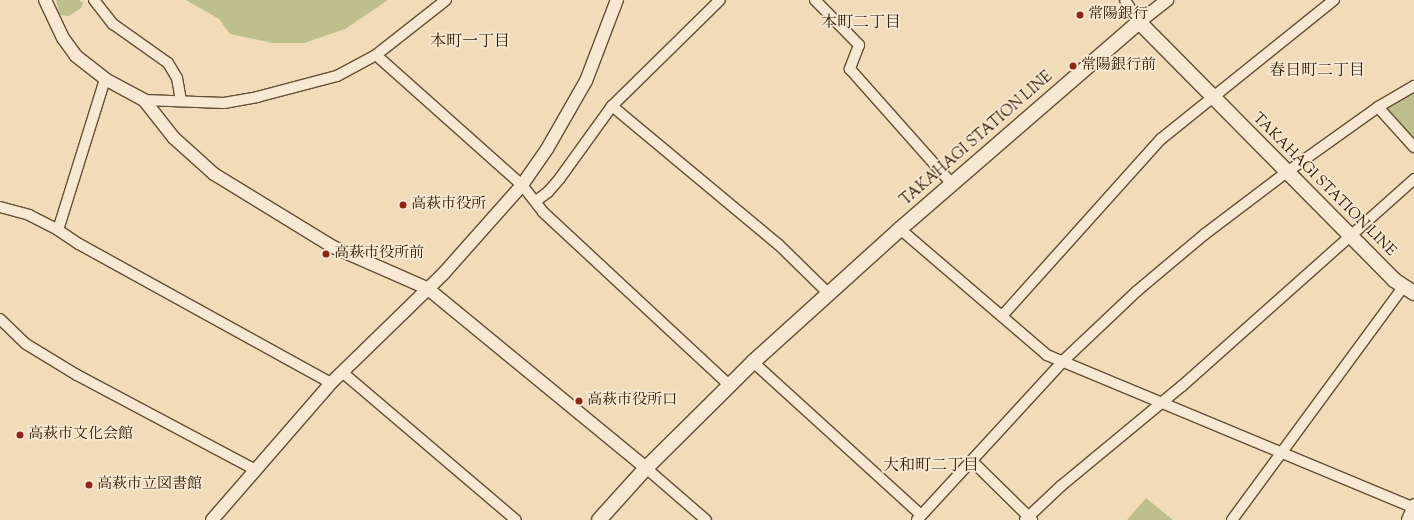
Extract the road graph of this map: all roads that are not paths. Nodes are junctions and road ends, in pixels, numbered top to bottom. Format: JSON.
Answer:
{"nodes":[{"id":1,"x":45,"y":0,"type":"edge"},
{"id":2,"x":94,"y":0,"type":"edge"},
{"id":3,"x":446,"y":0,"type":"edge"},
{"id":4,"x":617,"y":0,"type":"edge"},
{"id":5,"x":720,"y":0,"type":"edge"},
{"id":6,"x":815,"y":0,"type":"edge"},
{"id":7,"x":1125,"y":0,"type":"edge"},
{"id":8,"x":1167,"y":0,"type":"edge"},
{"id":9,"x":1334,"y":0,"type":"edge"},
{"id":10,"x":1139,"y":22,"type":"junction"},
{"id":11,"x":376,"y":55,"type":"junction"},
{"id":12,"x":105,"y":79,"type":"junction"},
{"id":13,"x":1414,"y":86,"type":"edge"},
{"id":14,"x":1212,"y":96,"type":"junction"},
{"id":15,"x":144,"y":100,"type":"junction"},
{"id":16,"x":182,"y":100,"type":"junction"},
{"id":17,"x":612,"y":106,"type":"junction"},
{"id":18,"x":1378,"y":107,"type":"junction"},
{"id":19,"x":1414,"y":147,"type":"edge"},
{"id":20,"x":1287,"y":172,"type":"junction"},
{"id":21,"x":1414,"y":180,"type":"edge"},
{"id":22,"x":952,"y":184,"type":"junction"},
{"id":23,"x":522,"y":185,"type":"junction"},
{"id":24,"x":536,"y":200,"type":"junction"},
{"id":25,"x":0,"y":207,"type":"edge"},
{"id":26,"x":900,"y":229,"type":"junction"},
{"id":27,"x":58,"y":230,"type":"junction"},
{"id":28,"x":1350,"y":237,"type":"junction"},
{"id":29,"x":427,"y":288,"type":"junction"},
{"id":30,"x":1409,"y":290,"type":"edge"},
{"id":31,"x":829,"y":294,"type":"junction"},
{"id":32,"x":1002,"y":316,"type":"junction"},
{"id":33,"x":0,"y":318,"type":"edge"},
{"id":34,"x":1063,"y":361,"type":"junction"},
{"id":35,"x":753,"y":362,"type":"junction"},
{"id":36,"x":342,"y":372,"type":"junction"},
{"id":37,"x":331,"y":384,"type":"junction"},
{"id":38,"x":729,"y":385,"type":"junction"},
{"id":39,"x":1162,"y":402,"type":"junction"},
{"id":40,"x":1283,"y":453,"type":"junction"},
{"id":41,"x":973,"y":462,"type":"junction"},
{"id":42,"x":646,"y":468,"type":"junction"},
{"id":43,"x":256,"y":470,"type":"junction"},
{"id":44,"x":1414,"y":506,"type":"edge"},
{"id":45,"x":919,"y":518,"type":"edge"},
{"id":46,"x":1028,"y":519,"type":"edge"},
{"id":47,"x":212,"y":520,"type":"edge"},
{"id":48,"x":516,"y":520,"type":"edge"},
{"id":49,"x":598,"y":520,"type":"edge"},
{"id":50,"x":706,"y":520,"type":"edge"},
{"id":51,"x":1232,"y":520,"type":"edge"},
{"id":52,"x":1408,"y":520,"type":"edge"}],
"edges":[{"from":1,"to":12,"type":"street"},
{"from":2,"to":16,"type":"street"},
{"from":3,"to":11,"type":"street"},
{"from":4,"to":23,"type":"street"},
{"from":5,"to":17,"type":"street"},
{"from":6,"to":22,"type":"street"},
{"from":7,"to":10,"type":"street"},
{"from":8,"to":10,"type":"street"},
{"from":9,"to":14,"type":"street"},
{"from":10,"to":14,"type":"main road","name":"TAKAHAGI STATION LINE"},
{"from":10,"to":22,"type":"main road","name":"TAKAHAGI STATION LINE"},
{"from":11,"to":16,"type":"street"},
{"from":11,"to":23,"type":"street"},
{"from":12,"to":15,"type":"street"},
{"from":12,"to":27,"type":"street"},
{"from":13,"to":18,"type":"street"},
{"from":14,"to":20,"type":"main road","name":"TAKAHAGI STATION LINE"},
{"from":14,"to":32,"type":"street"},
{"from":15,"to":16,"type":"street"},
{"from":15,"to":29,"type":"street"},
{"from":17,"to":24,"type":"street"},
{"from":17,"to":31,"type":"street"},
{"from":18,"to":19,"type":"street"},
{"from":18,"to":20,"type":"street"},
{"from":20,"to":28,"type":"main road","name":"TAKAHAGI STATION LINE"},
{"from":20,"to":34,"type":"street"},
{"from":21,"to":28,"type":"street"},
{"from":22,"to":26,"type":"main road","name":"TAKAHAGI STATION LINE"},
{"from":23,"to":24,"type":"street"},
{"from":23,"to":29,"type":"street"},
{"from":24,"to":38,"type":"street"},
{"from":25,"to":27,"type":"street"},
{"from":26,"to":31,"type":"main road","name":"TAKAHAGI STATION LINE"},
{"from":26,"to":32,"type":"street"},
{"from":27,"to":37,"type":"street"},
{"from":28,"to":30,"type":"main road","name":"TAKAHAGI STATION LINE"},
{"from":28,"to":39,"type":"street"},
{"from":29,"to":36,"type":"street"},
{"from":29,"to":42,"type":"street"},
{"from":30,"to":40,"type":"street"},
{"from":31,"to":35,"type":"main road","name":"TAKAHAGI STATION LINE"},
{"from":32,"to":34,"type":"street"},
{"from":33,"to":43,"type":"street"},
{"from":34,"to":39,"type":"street"},
{"from":34,"to":41,"type":"street"},
{"from":35,"to":38,"type":"main road","name":"TAKAHAGI STATION LINE"},
{"from":35,"to":45,"type":"street"},
{"from":36,"to":37,"type":"street"},
{"from":36,"to":48,"type":"street"},
{"from":37,"to":43,"type":"street"},
{"from":38,"to":42,"type":"main road","name":"TAKAHAGI STATION LINE"},
{"from":39,"to":40,"type":"street"},
{"from":39,"to":46,"type":"street"},
{"from":40,"to":44,"type":"street"},
{"from":40,"to":51,"type":"street"},
{"from":41,"to":45,"type":"street"},
{"from":41,"to":46,"type":"street"},
{"from":42,"to":49,"type":"main road","name":"TAKAHAGI STATION LINE"},
{"from":42,"to":50,"type":"street"},
{"from":43,"to":47,"type":"street"},
{"from":44,"to":52,"type":"street"}]}
